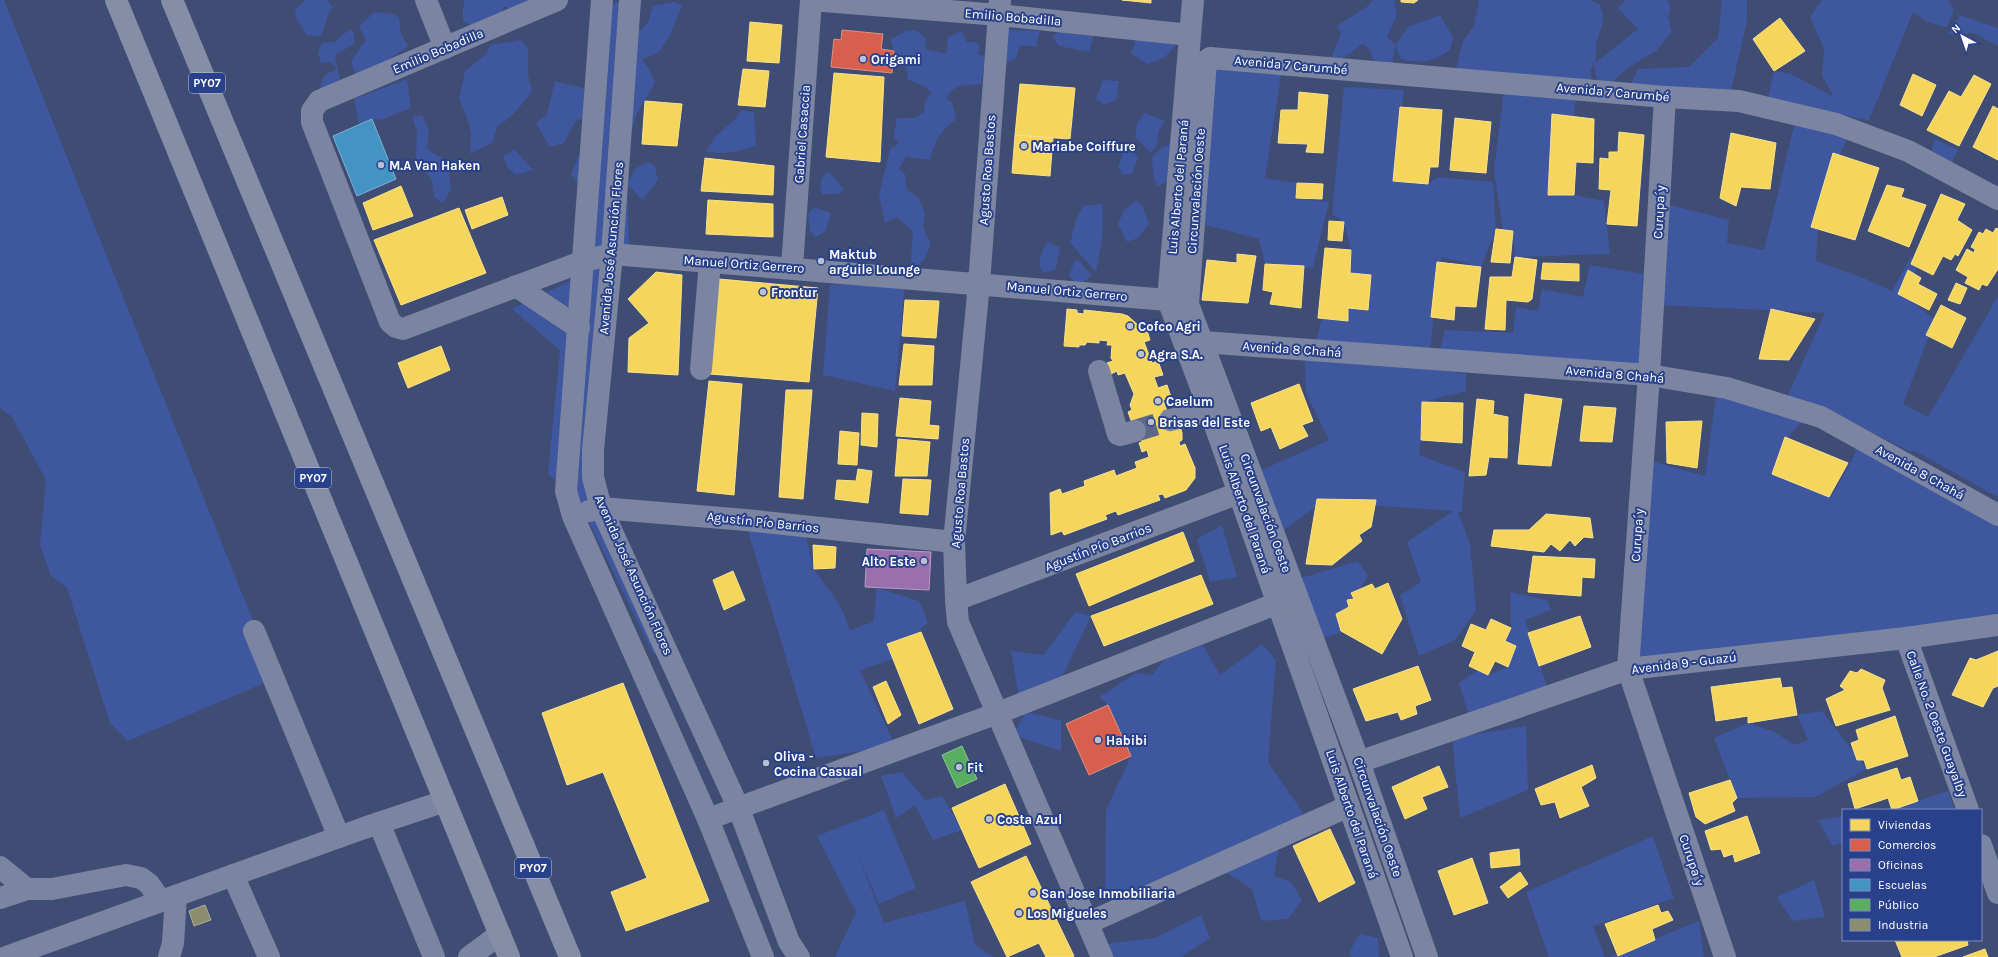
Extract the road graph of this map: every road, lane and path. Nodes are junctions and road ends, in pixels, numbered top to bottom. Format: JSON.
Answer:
{"nodes":[{"id":1,"x":116,"y":0,"type":"edge"},
{"id":2,"x":172,"y":0,"type":"edge"},
{"id":3,"x":426,"y":0,"type":"edge"},
{"id":4,"x":557,"y":0,"type":"edge"},
{"id":5,"x":602,"y":0,"type":"edge"},
{"id":6,"x":630,"y":0,"type":"edge"},
{"id":7,"x":811,"y":0,"type":"edge"},
{"id":8,"x":1193,"y":0,"type":"edge"},
{"id":9,"x":1000,"y":7,"type":"edge"},
{"id":10,"x":1190,"y":35,"type":"junction"},
{"id":11,"x":445,"y":48,"type":"junction"},
{"id":12,"x":1210,"y":58,"type":"joint"},
{"id":13,"x":1666,"y":97,"type":"junction"},
{"id":14,"x":1998,"y":199,"type":"edge"},
{"id":15,"x":612,"y":254,"type":"junction"},
{"id":16,"x":584,"y":261,"type":"junction"},
{"id":17,"x":710,"y":262,"type":"junction"},
{"id":18,"x":792,"y":268,"type":"junction"},
{"id":19,"x":979,"y":284,"type":"junction"},
{"id":20,"x":516,"y":286,"type":"junction"},
{"id":21,"x":1168,"y":300,"type":"junction"},
{"id":22,"x":579,"y":328,"type":"junction"},
{"id":23,"x":403,"y":329,"type":"joint"},
{"id":24,"x":1203,"y":342,"type":"junction"},
{"id":25,"x":701,"y":369,"type":"dead end"},
{"id":26,"x":1099,"y":370,"type":"dead end"},
{"id":27,"x":1649,"y":375,"type":"junction"},
{"id":28,"x":1210,"y":411,"type":"junction"},
{"id":29,"x":1170,"y":420,"type":"tunnel mouth"},
{"id":30,"x":1135,"y":431,"type":"tunnel mouth"},
{"id":31,"x":1239,"y":493,"type":"junction"},
{"id":32,"x":601,"y":508,"type":"junction"},
{"id":33,"x":1998,"y":515,"type":"edge"},
{"id":34,"x":573,"y":516,"type":"junction"},
{"id":35,"x":954,"y":542,"type":"junction"},
{"id":36,"x":956,"y":600,"type":"junction"},
{"id":37,"x":1278,"y":603,"type":"junction"},
{"id":38,"x":1998,"y":625,"type":"edge"},
{"id":39,"x":254,"y":631,"type":"dead end"},
{"id":40,"x":1906,"y":638,"type":"junction"},
{"id":41,"x":1628,"y":669,"type":"junction"},
{"id":42,"x":998,"y":713,"type":"junction"},
{"id":43,"x":1359,"y":762,"type":"junction"},
{"id":44,"x":445,"y":801,"type":"junction"},
{"id":45,"x":1349,"y":806,"type":"junction"},
{"id":46,"x":739,"y":808,"type":"junction"},
{"id":47,"x":1968,"y":809,"type":"edge"},
{"id":48,"x":708,"y":818,"type":"junction"},
{"id":49,"x":379,"y":823,"type":"junction"},
{"id":50,"x":339,"y":837,"type":"junction"},
{"id":51,"x":1982,"y":848,"type":"edge"},
{"id":52,"x":0,"y":867,"type":"edge"},
{"id":53,"x":234,"y":875,"type":"junction"},
{"id":54,"x":26,"y":889,"type":"junction"},
{"id":55,"x":1998,"y":893,"type":"edge"},
{"id":56,"x":0,"y":898,"type":"edge"},
{"id":57,"x":169,"y":898,"type":"junction"},
{"id":58,"x":1088,"y":923,"type":"junction"},
{"id":59,"x":500,"y":934,"type":"junction"},
{"id":60,"x":29,"y":952,"type":"edge"},
{"id":61,"x":6,"y":957,"type":"edge"},
{"id":62,"x":169,"y":957,"type":"edge"},
{"id":63,"x":269,"y":957,"type":"edge"},
{"id":64,"x":434,"y":957,"type":"edge"},
{"id":65,"x":469,"y":957,"type":"edge"},
{"id":66,"x":509,"y":957,"type":"edge"},
{"id":67,"x":570,"y":957,"type":"edge"},
{"id":68,"x":763,"y":957,"type":"edge"},
{"id":69,"x":799,"y":957,"type":"edge"},
{"id":70,"x":1102,"y":957,"type":"edge"},
{"id":71,"x":1402,"y":957,"type":"edge"},
{"id":72,"x":1427,"y":957,"type":"edge"},
{"id":73,"x":1725,"y":957,"type":"edge"}],
"edges":[{"from":1,"to":44,"type":"highway","number":"PY07"},
{"from":2,"to":67,"type":"highway","number":"PY07"},
{"from":3,"to":11,"type":"street"},
{"from":4,"to":11,"type":"street","name":"Emilio Bobadilla"},
{"from":5,"to":16,"type":"street","name":"Avenida José Asunción Flores"},
{"from":6,"to":15,"type":"street","name":"Avenida José Asunción Flores"},
{"from":7,"to":9,"type":"street","name":"Emilio Bobadilla"},
{"from":7,"to":18,"type":"street","name":"Gabriel Casaccia"},
{"from":8,"to":10,"type":"street","name":"Luis Alberto del Paraná"},
{"from":9,"to":10,"type":"street","name":"Emilio Bobadilla"},
{"from":9,"to":19,"type":"street","name":"Agusto Roa Bastos"},
{"from":10,"to":21,"type":"street","name":"Luis Alberto del Paraná"},
{"from":11,"to":23,"type":"street","name":"Emilio Bobadilla"},
{"from":12,"to":13,"type":"street","name":"Avenida 7 Carumbé"},
{"from":12,"to":24,"type":"street","name":"Circunvalación Oeste"},
{"from":13,"to":14,"type":"street","name":"Avenida 7 Carumbé"},
{"from":13,"to":27,"type":"street","name":"Curupa´y"},
{"from":15,"to":16,"type":"street","name":"Manuel Ortiz Gerrero"},
{"from":15,"to":17,"type":"street","name":"Manuel Ortiz Gerrero"},
{"from":15,"to":32,"type":"street","name":"Avenida José Asunción Flores"},
{"from":16,"to":20,"type":"street","name":"Manuel Ortiz Gerrero"},
{"from":16,"to":22,"type":"street","name":"Avenida José Asunción Flores"},
{"from":17,"to":18,"type":"street","name":"Manuel Ortiz Gerrero"},
{"from":17,"to":25,"type":"street"},
{"from":18,"to":19,"type":"street","name":"Manuel Ortiz Gerrero"},
{"from":19,"to":21,"type":"street","name":"Manuel Ortiz Gerrero"},
{"from":19,"to":35,"type":"street","name":"Agusto Roa Bastos"},
{"from":20,"to":22,"type":"street"},
{"from":20,"to":23,"type":"street","name":"Manuel Ortiz Gerrero"},
{"from":21,"to":28,"type":"street","name":"Luis Alberto del Paraná"},
{"from":22,"to":34,"type":"street","name":"Avenida José Asunción Flores"},
{"from":24,"to":27,"type":"street","name":"Avenida 8 Chahá"},
{"from":24,"to":43,"type":"street","name":"Circunvalación Oeste"},
{"from":26,"to":30,"type":"street"},
{"from":27,"to":33,"type":"street","name":"Avenida 8 Chahá"},
{"from":27,"to":41,"type":"street","name":"Curupa´y"},
{"from":28,"to":29,"type":"street"},
{"from":28,"to":31,"type":"street","name":"Luis Alberto del Paraná"},
{"from":31,"to":36,"type":"street","name":"Agustín Pío Barrios"},
{"from":31,"to":37,"type":"street","name":"Luis Alberto del Paraná"},
{"from":32,"to":34,"type":"street","name":"Agustín Pío Barrios"},
{"from":32,"to":35,"type":"street","name":"Agustín Pío Barrios"},
{"from":32,"to":46,"type":"street","name":"Avenida José Asunción Flores"},
{"from":34,"to":48,"type":"street","name":"Avenida José Asunción Flores"},
{"from":35,"to":36,"type":"street","name":"Agusto Roa Bastos"},
{"from":36,"to":42,"type":"street","name":"Agusto Roa Bastos"},
{"from":37,"to":42,"type":"street"},
{"from":37,"to":45,"type":"street","name":"Luis Alberto del Paraná"},
{"from":38,"to":40,"type":"street","name":"Avenida 9 - Guazú"},
{"from":39,"to":50,"type":"street"},
{"from":40,"to":41,"type":"street","name":"Avenida 9 - Guazú"},
{"from":40,"to":47,"type":"street","name":"Calle No. 2 Oeste Guayalby"},
{"from":41,"to":43,"type":"street","name":"Avenida 9 - Guazú"},
{"from":41,"to":73,"type":"street","name":"Curupa´y"},
{"from":42,"to":46,"type":"street"},
{"from":42,"to":58,"type":"street","name":"Agusto Roa Bastos"},
{"from":43,"to":72,"type":"street","name":"Circunvalación Oeste"},
{"from":44,"to":49,"type":"street"},
{"from":44,"to":59,"type":"highway","number":"PY07"},
{"from":45,"to":58,"type":"street"},
{"from":45,"to":71,"type":"street","name":"Luis Alberto del Paraná"},
{"from":46,"to":48,"type":"street"},
{"from":46,"to":69,"type":"street","name":"Avenida José Asunción Flores"},
{"from":48,"to":68,"type":"street","name":"Avenida José Asunción Flores"},
{"from":49,"to":50,"type":"street"},
{"from":49,"to":64,"type":"street"},
{"from":50,"to":53,"type":"street"},
{"from":51,"to":55,"type":"street"},
{"from":52,"to":54,"type":"street"},
{"from":53,"to":57,"type":"street"},
{"from":53,"to":63,"type":"street"},
{"from":54,"to":56,"type":"street"},
{"from":54,"to":57,"type":"street"},
{"from":57,"to":60,"type":"street"},
{"from":57,"to":62,"type":"street"},
{"from":58,"to":70,"type":"street","name":"Agusto Roa Bastos"},
{"from":59,"to":65,"type":"street"},
{"from":59,"to":66,"type":"highway","number":"PY07"},
{"from":60,"to":61,"type":"street"}]}
